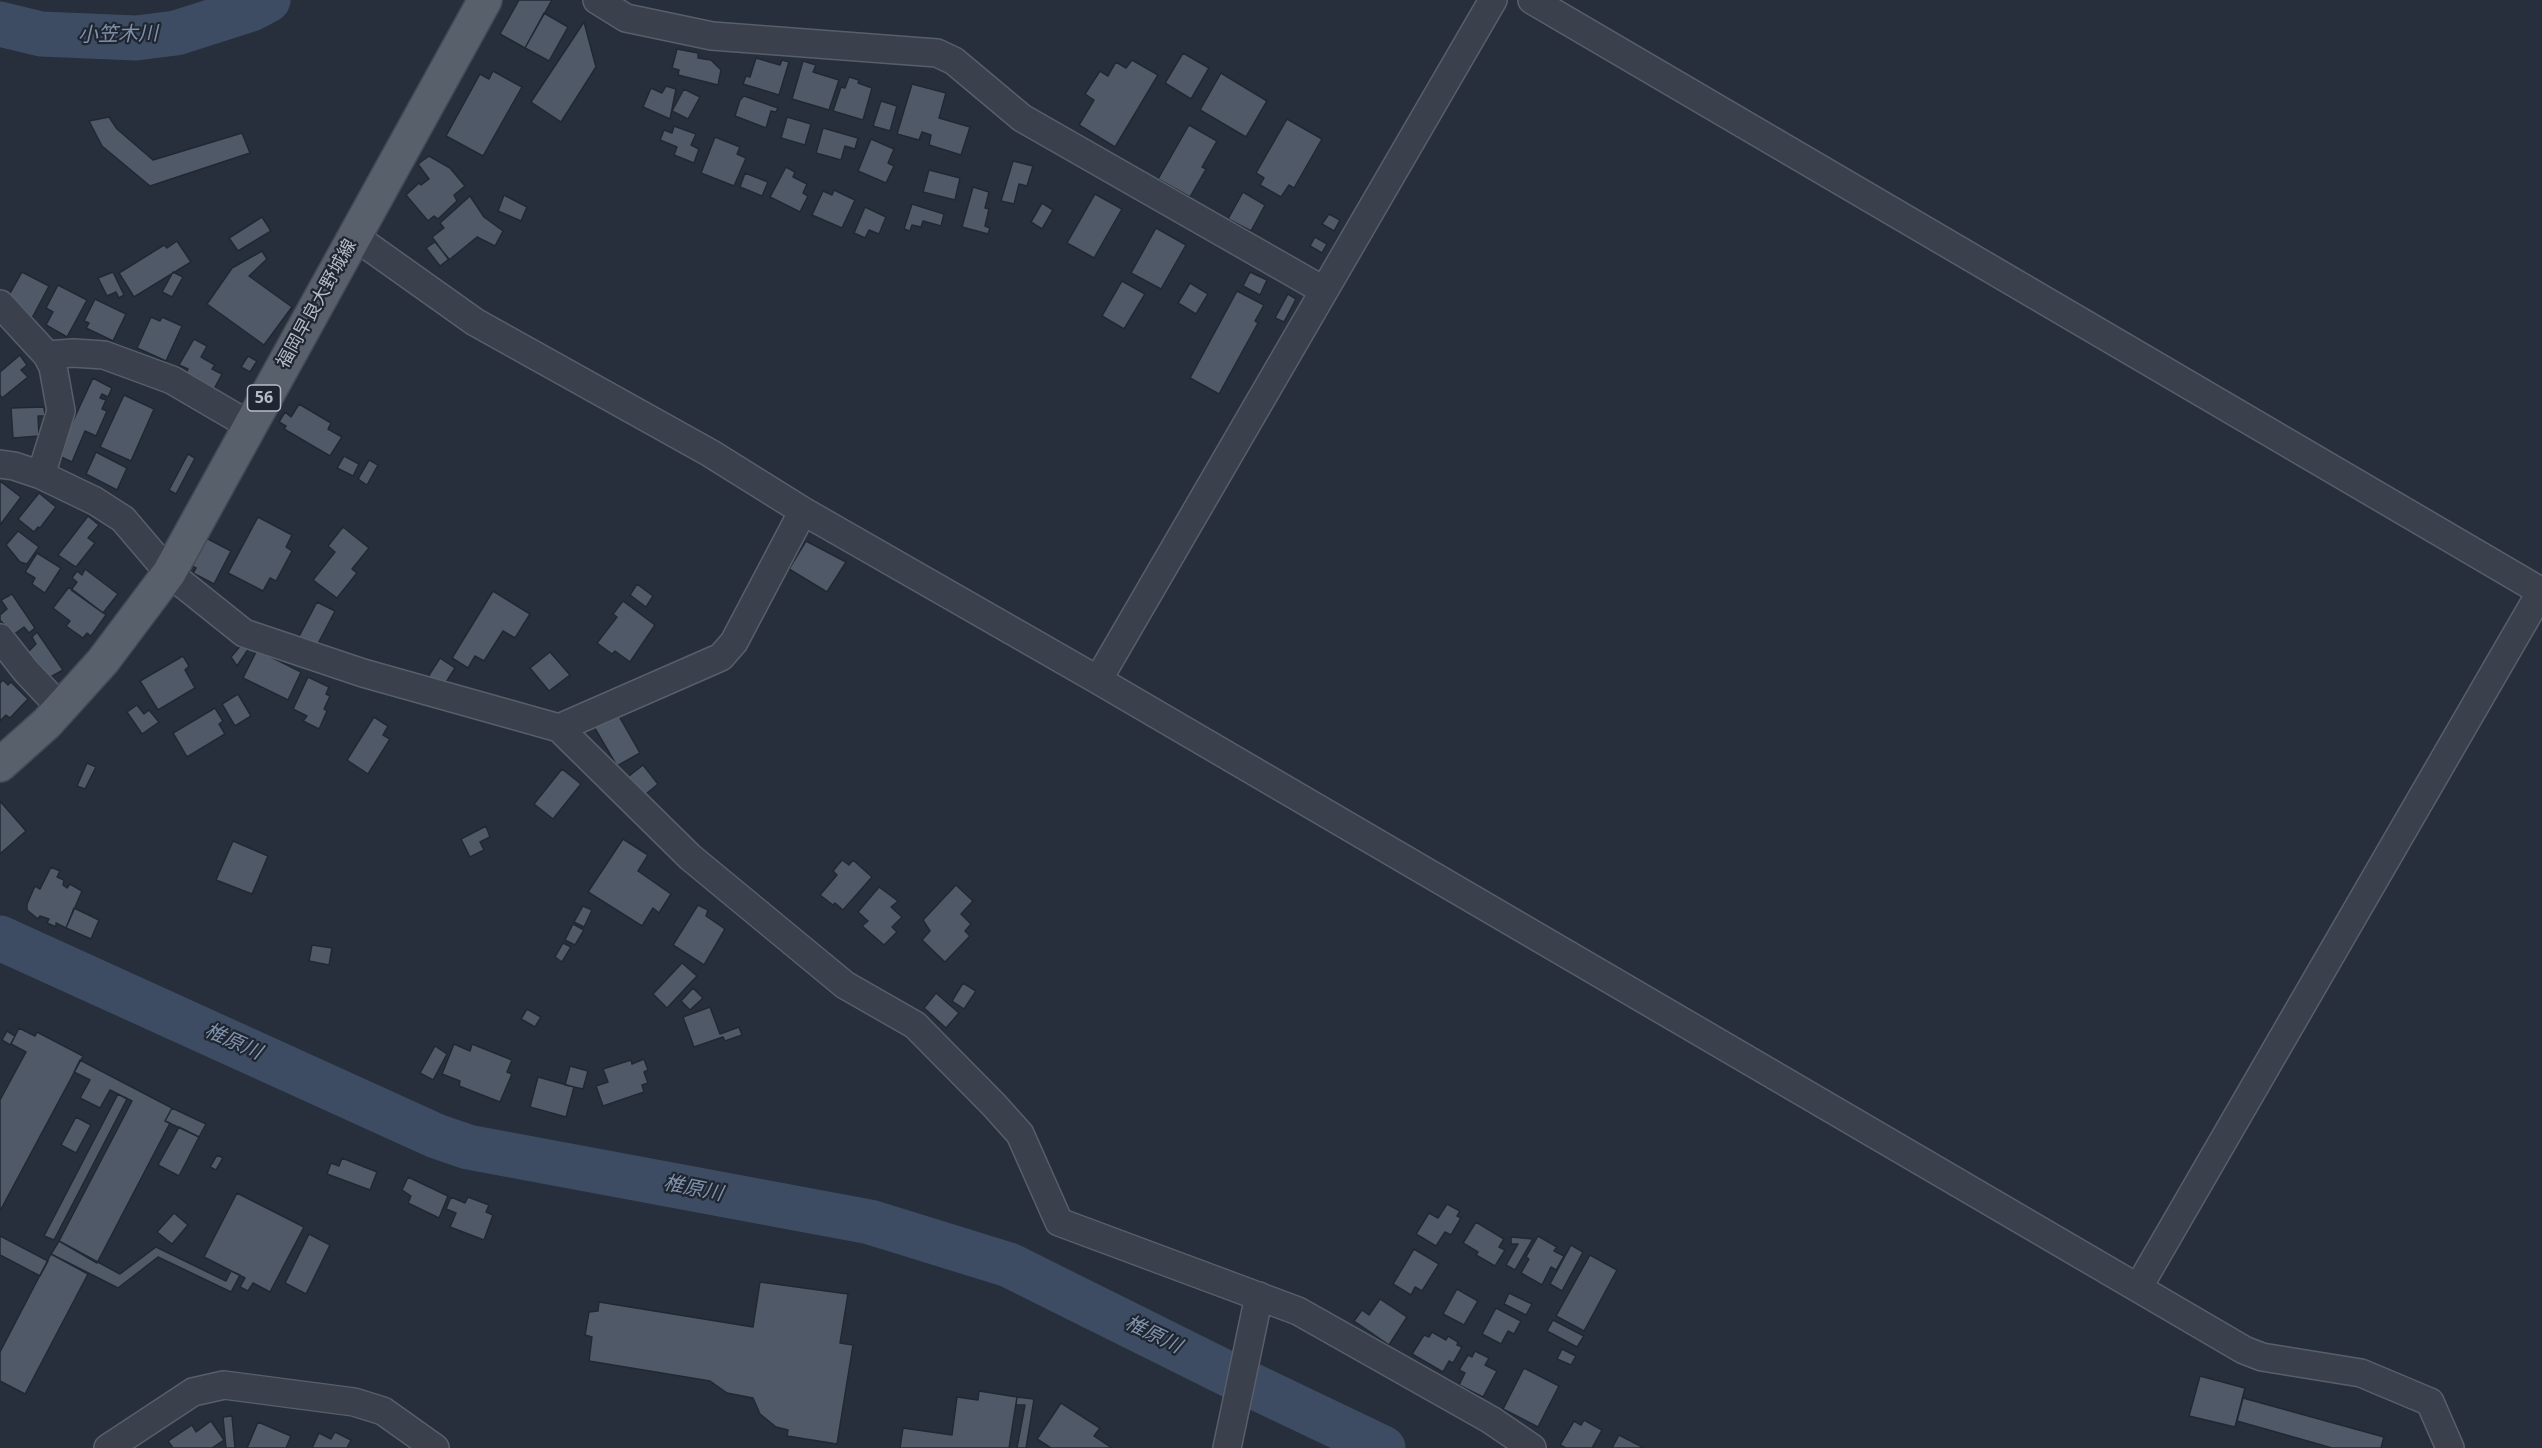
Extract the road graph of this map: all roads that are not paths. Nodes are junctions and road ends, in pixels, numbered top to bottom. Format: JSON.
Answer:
{"nodes":[{"id":1,"x":485,"y":0,"type":"edge"},
{"id":2,"x":597,"y":0,"type":"edge"},
{"id":3,"x":1493,"y":0,"type":"edge"},
{"id":4,"x":1532,"y":0,"type":"edge"},
{"id":5,"x":354,"y":236,"type":"junction"},
{"id":6,"x":1323,"y":290,"type":"junction"},
{"id":7,"x":0,"y":304,"type":"edge"},
{"id":8,"x":46,"y":355,"type":"junction"},
{"id":9,"x":249,"y":425,"type":"junction"},
{"id":10,"x":0,"y":464,"type":"edge"},
{"id":11,"x":41,"y":475,"type":"junction"},
{"id":12,"x":803,"y":511,"type":"junction"},
{"id":13,"x":169,"y":573,"type":"junction"},
{"id":14,"x":2542,"y":591,"type":"edge"},
{"id":15,"x":0,"y":638,"type":"edge"},
{"id":16,"x":1098,"y":680,"type":"junction"},
{"id":17,"x":61,"y":708,"type":"junction"},
{"id":18,"x":559,"y":729,"type":"junction"},
{"id":19,"x":0,"y":765,"type":"edge"},
{"id":20,"x":2138,"y":1288,"type":"junction"},
{"id":21,"x":1259,"y":1296,"type":"junction"},
{"id":22,"x":1228,"y":1445,"type":"edge"},
{"id":23,"x":108,"y":1448,"type":"edge"},
{"id":24,"x":435,"y":1448,"type":"edge"},
{"id":25,"x":1532,"y":1448,"type":"edge"},
{"id":26,"x":2450,"y":1448,"type":"edge"}],
"edges":[{"from":1,"to":5,"type":"main road","name":"福岡早良大野城線","number":"56"},
{"from":2,"to":6,"type":"street"},
{"from":3,"to":6,"type":"street"},
{"from":4,"to":14,"type":"street"},
{"from":5,"to":9,"type":"main road","name":"福岡早良大野城線","number":"56"},
{"from":5,"to":12,"type":"street"},
{"from":6,"to":16,"type":"street"},
{"from":7,"to":8,"type":"street"},
{"from":8,"to":9,"type":"street"},
{"from":8,"to":11,"type":"street"},
{"from":9,"to":13,"type":"main road","name":"福岡早良大野城線","number":"56"},
{"from":10,"to":11,"type":"street"},
{"from":11,"to":13,"type":"street"},
{"from":12,"to":16,"type":"street"},
{"from":12,"to":18,"type":"street"},
{"from":13,"to":17,"type":"main road","name":"福岡早良大野城線","number":"56"},
{"from":13,"to":18,"type":"street"},
{"from":14,"to":20,"type":"street"},
{"from":15,"to":17,"type":"street"},
{"from":16,"to":20,"type":"street"},
{"from":17,"to":19,"type":"main road","name":"福岡早良大野城線","number":"56"},
{"from":18,"to":21,"type":"street"},
{"from":20,"to":26,"type":"street"},
{"from":21,"to":22,"type":"street"},
{"from":21,"to":25,"type":"street"},
{"from":23,"to":24,"type":"street"}]}
